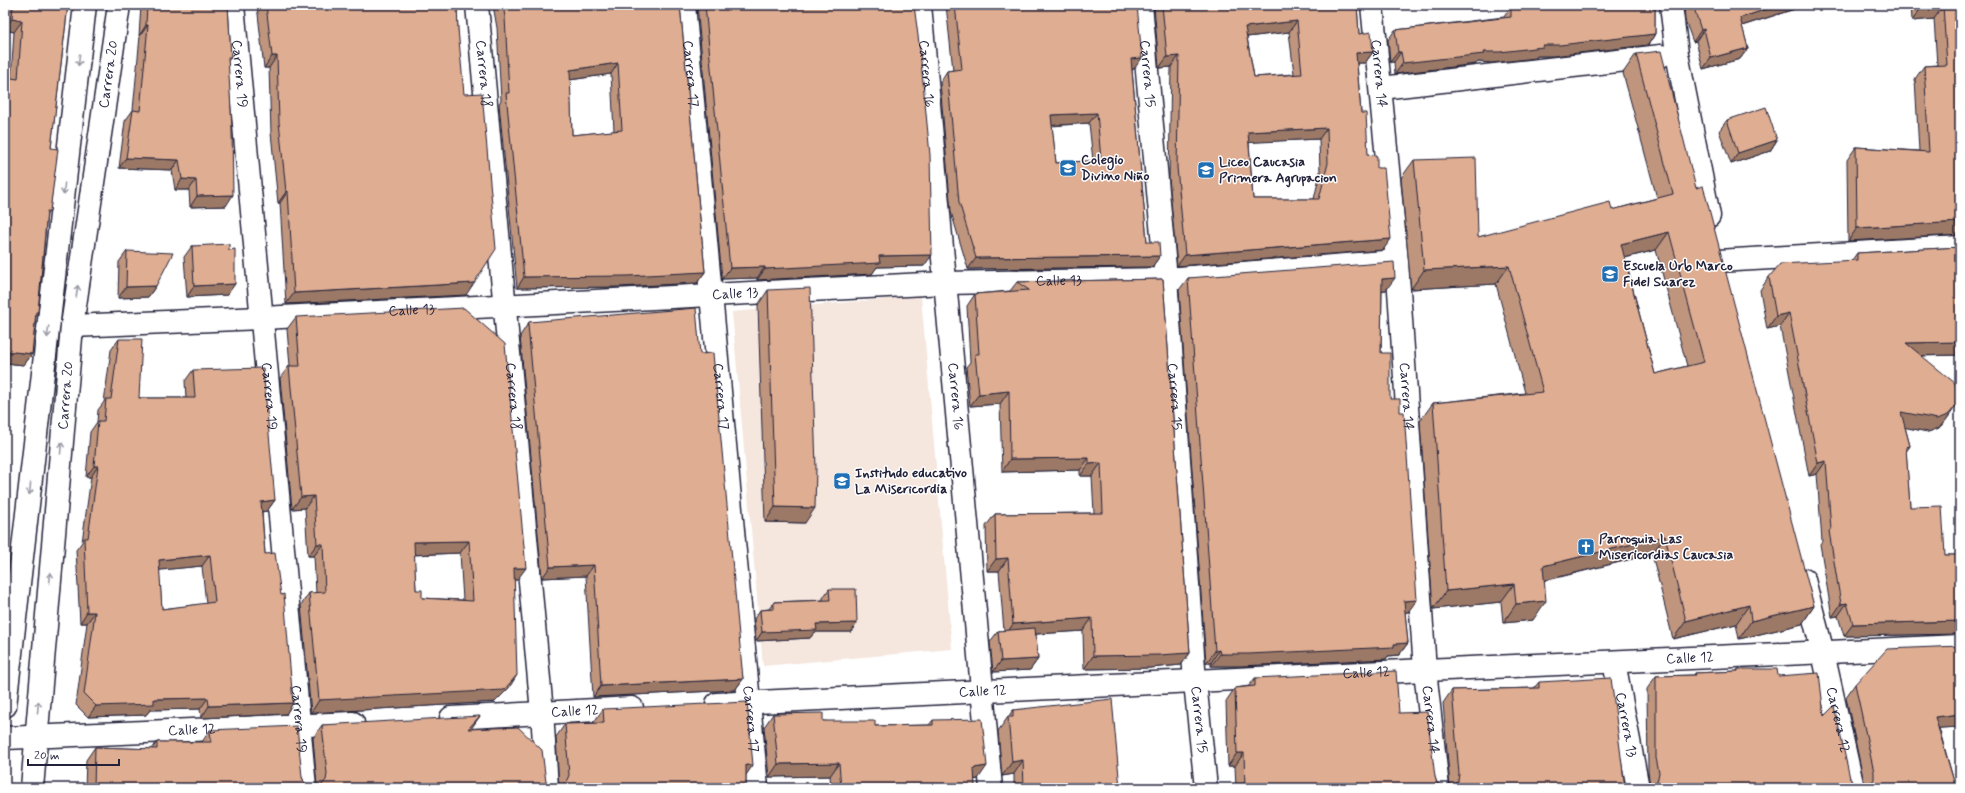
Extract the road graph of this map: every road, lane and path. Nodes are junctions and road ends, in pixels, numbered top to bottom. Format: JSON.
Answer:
{"nodes":[{"id":1,"x":85,"y":5,"type":"edge"},
{"id":2,"x":119,"y":5,"type":"edge"},
{"id":3,"x":233,"y":5,"type":"edge"},
{"id":4,"x":477,"y":5,"type":"edge"},
{"id":5,"x":684,"y":5,"type":"edge"},
{"id":6,"x":920,"y":5,"type":"edge"},
{"id":7,"x":1141,"y":5,"type":"edge"},
{"id":8,"x":1372,"y":5,"type":"edge"},
{"id":9,"x":1671,"y":5,"type":"edge"},
{"id":10,"x":1677,"y":54,"type":"junction"},
{"id":11,"x":1380,"y":88,"type":"junction"},
{"id":12,"x":1960,"y":247,"type":"edge"},
{"id":13,"x":1398,"y":261,"type":"junction"},
{"id":14,"x":1718,"y":261,"type":"junction"},
{"id":15,"x":1166,"y":279,"type":"junction"},
{"id":16,"x":946,"y":283,"type":"junction"},
{"id":17,"x":1724,"y":284,"type":"edge"},
{"id":18,"x":711,"y":294,"type":"junction"},
{"id":19,"x":504,"y":304,"type":"junction"},
{"id":20,"x":262,"y":318,"type":"junction"},
{"id":21,"x":72,"y":326,"type":"junction"},
{"id":22,"x":1798,"y":560,"type":"edge"},
{"id":23,"x":1960,"y":646,"type":"edge"},
{"id":24,"x":1823,"y":653,"type":"junction"},
{"id":25,"x":1614,"y":662,"type":"junction"},
{"id":26,"x":1425,"y":670,"type":"junction"},
{"id":27,"x":1195,"y":682,"type":"junction"},
{"id":28,"x":982,"y":692,"type":"junction"},
{"id":29,"x":749,"y":703,"type":"junction"},
{"id":30,"x":5,"y":706,"type":"edge"},
{"id":31,"x":693,"y":706,"type":"edge"},
{"id":32,"x":654,"y":707,"type":"edge"},
{"id":33,"x":542,"y":712,"type":"junction"},
{"id":34,"x":433,"y":719,"type":"edge"},
{"id":35,"x":370,"y":722,"type":"edge"},
{"id":36,"x":299,"y":726,"type":"junction"},
{"id":37,"x":36,"y":736,"type":"junction"},
{"id":38,"x":5,"y":738,"type":"edge"},
{"id":39,"x":32,"y":788,"type":"edge"},
{"id":40,"x":305,"y":788,"type":"edge"},
{"id":41,"x":547,"y":788,"type":"edge"},
{"id":42,"x":757,"y":788,"type":"edge"},
{"id":43,"x":991,"y":788,"type":"edge"},
{"id":44,"x":1206,"y":788,"type":"edge"},
{"id":45,"x":1438,"y":788,"type":"edge"},
{"id":46,"x":1638,"y":788,"type":"edge"},
{"id":47,"x":1853,"y":788,"type":"edge"}],
"edges":[{"from":1,"to":30,"type":"street","name":"Carrera 20","one_way":true},
{"from":21,"to":2,"type":"street","name":"Carrera 20","one_way":true},
{"from":3,"to":20,"type":"street","name":"Carrera 19"},
{"from":4,"to":19,"type":"street","name":"Carrera 18"},
{"from":5,"to":18,"type":"street","name":"Carrera 17"},
{"from":6,"to":16,"type":"street","name":"Carrera 16"},
{"from":7,"to":15,"type":"street","name":"Carrera 15"},
{"from":8,"to":11,"type":"street","name":"Carrera 14"},
{"from":9,"to":10,"type":"street"},
{"from":10,"to":11,"type":"street"},
{"from":10,"to":14,"type":"street"},
{"from":11,"to":13,"type":"street","name":"Carrera 14"},
{"from":12,"to":14,"type":"street"},
{"from":13,"to":15,"type":"street","name":"Calle 13"},
{"from":13,"to":26,"type":"street","name":"Carrera 14"},
{"from":14,"to":17,"type":"street"},
{"from":15,"to":16,"type":"street","name":"Calle 13"},
{"from":15,"to":27,"type":"street","name":"Carrera 15"},
{"from":16,"to":18,"type":"street","name":"Calle 13"},
{"from":16,"to":28,"type":"street","name":"Carrera 16"},
{"from":18,"to":19,"type":"street","name":"Calle 13"},
{"from":18,"to":29,"type":"street","name":"Carrera 17"},
{"from":19,"to":20,"type":"street","name":"Calle 13"},
{"from":19,"to":33,"type":"street","name":"Carrera 18"},
{"from":20,"to":21,"type":"street","name":"Calle 13"},
{"from":20,"to":36,"type":"street","name":"Carrera 19"},
{"from":37,"to":21,"type":"street","name":"Carrera 20","one_way":true},
{"from":22,"to":24,"type":"street","name":"Carrera 12"},
{"from":23,"to":24,"type":"street","name":"Calle 12"},
{"from":24,"to":25,"type":"street","name":"Calle 12"},
{"from":24,"to":47,"type":"street","name":"Carrera 12"},
{"from":25,"to":26,"type":"street","name":"Calle 12"},
{"from":25,"to":46,"type":"street","name":"Carrera 13"},
{"from":26,"to":27,"type":"street","name":"Calle 12"},
{"from":26,"to":45,"type":"street","name":"Carrera 14"},
{"from":27,"to":28,"type":"street","name":"Calle 12"},
{"from":27,"to":44,"type":"street","name":"Carrera 15"},
{"from":28,"to":29,"type":"street","name":"Calle 12"},
{"from":28,"to":43,"type":"street","name":"Carrera 16"},
{"from":29,"to":31,"type":"street","name":"Calle 12"},
{"from":29,"to":42,"type":"street","name":"Carrera 17"},
{"from":32,"to":33,"type":"street","name":"Calle 12"},
{"from":33,"to":34,"type":"street","name":"Calle 12"},
{"from":33,"to":41,"type":"street","name":"Carrera 18"},
{"from":35,"to":36,"type":"street","name":"Calle 12"},
{"from":36,"to":37,"type":"street","name":"Calle 12"},
{"from":36,"to":40,"type":"street","name":"Carrera 19"},
{"from":37,"to":38,"type":"street","name":"Calle 12"},
{"from":37,"to":39,"type":"street","name":"Carrera 20"}]}
